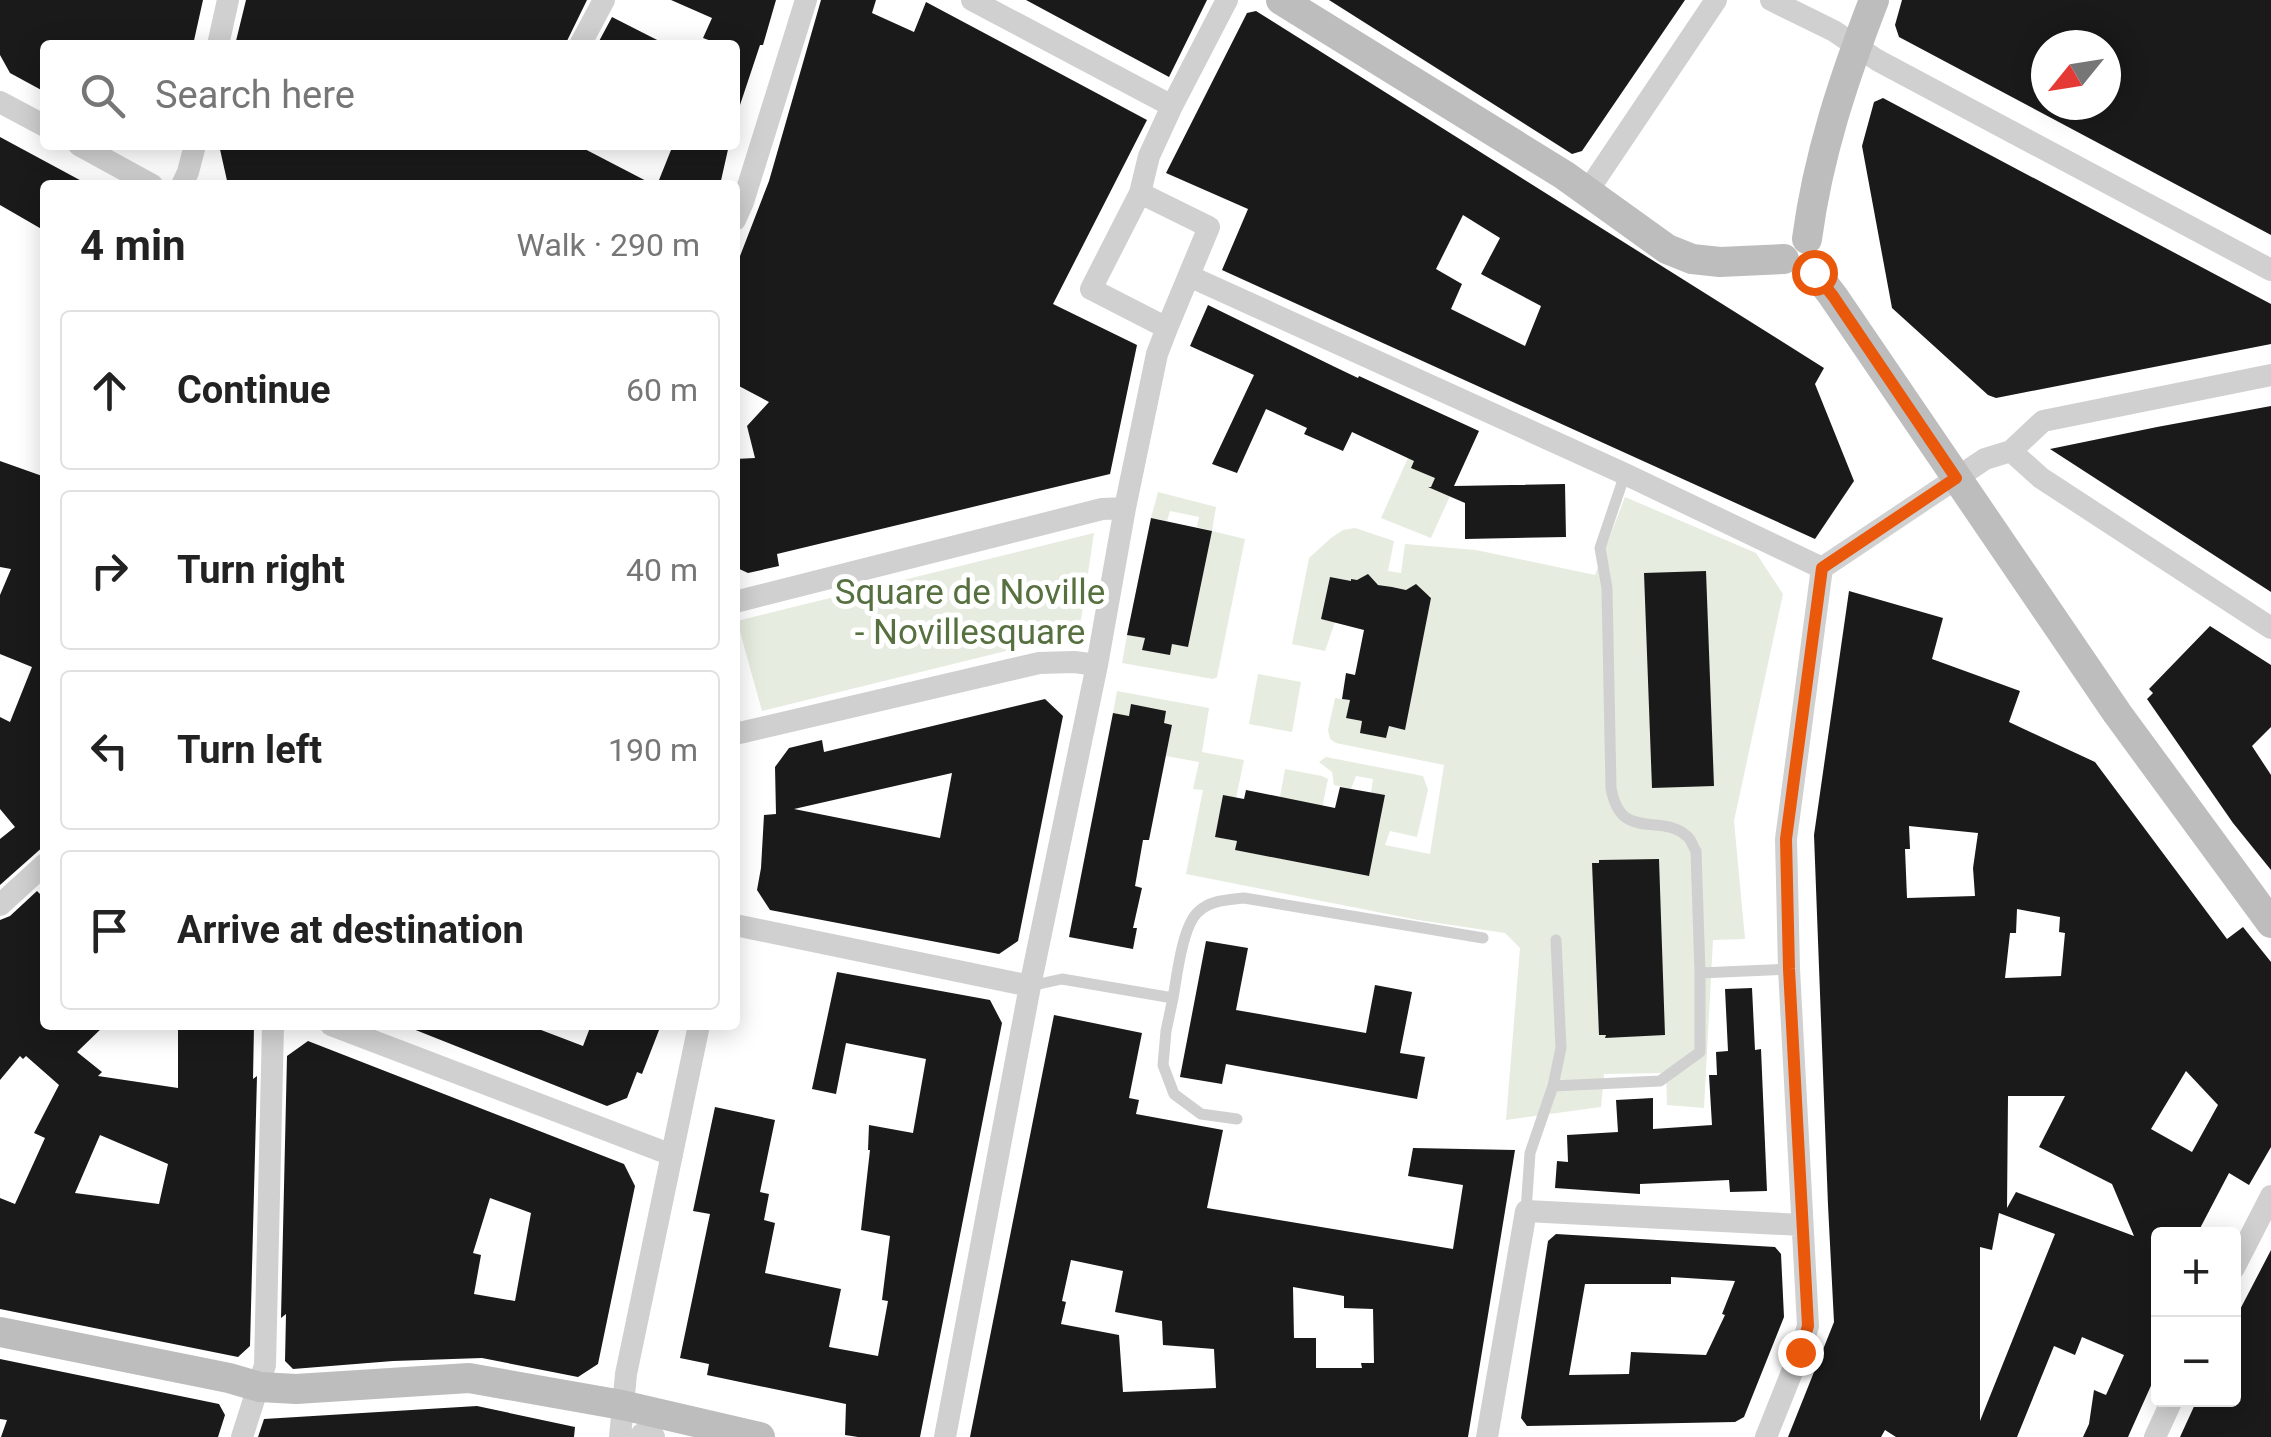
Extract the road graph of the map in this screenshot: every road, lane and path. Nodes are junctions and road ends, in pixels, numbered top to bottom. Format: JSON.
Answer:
{"nodes":[{"id":1,"x":228,"y":0,"type":"edge"},
{"id":2,"x":604,"y":0,"type":"edge"},
{"id":3,"x":806,"y":0,"type":"edge"},
{"id":4,"x":972,"y":0,"type":"edge"},
{"id":5,"x":1227,"y":0,"type":"edge"},
{"id":6,"x":1281,"y":0,"type":"edge"},
{"id":7,"x":1716,"y":0,"type":"edge"},
{"id":8,"x":1772,"y":0,"type":"edge"},
{"id":9,"x":1874,"y":0,"type":"edge"},
{"id":10,"x":219,"y":40,"type":"edge"},
{"id":11,"x":583,"y":40,"type":"edge"},
{"id":12,"x":1856,"y":46,"type":"junction"},
{"id":13,"x":0,"y":102,"type":"edge"},
{"id":14,"x":1172,"y":106,"type":"junction"},
{"id":15,"x":40,"y":123,"type":"edge"},
{"id":16,"x":88,"y":150,"type":"edge"},
{"id":17,"x":193,"y":150,"type":"edge"},
{"id":18,"x":143,"y":180,"type":"edge"},
{"id":19,"x":184,"y":180,"type":"edge"},
{"id":20,"x":1588,"y":192,"type":"junction"},
{"id":21,"x":1140,"y":193,"type":"junction"},
{"id":22,"x":740,"y":209,"type":"edge"},
{"id":23,"x":1795,"y":249,"type":"junction"},
{"id":24,"x":2271,"y":270,"type":"edge"},
{"id":25,"x":1189,"y":276,"type":"junction"},
{"id":26,"x":1167,"y":328,"type":"junction"},
{"id":27,"x":2271,"y":375,"type":"edge"},
{"id":28,"x":2012,"y":451,"type":"junction"},
{"id":29,"x":1625,"y":474,"type":"junction"},
{"id":30,"x":1956,"y":478,"type":"junction"},
{"id":31,"x":1125,"y":508,"type":"junction"},
{"id":32,"x":1822,"y":568,"type":"junction"},
{"id":33,"x":740,"y":601,"type":"edge"},
{"id":34,"x":2271,"y":628,"type":"edge"},
{"id":35,"x":1097,"y":666,"type":"junction"},
{"id":36,"x":740,"y":733,"type":"edge"},
{"id":37,"x":40,"y":869,"type":"edge"},
{"id":38,"x":0,"y":905,"type":"edge"},
{"id":39,"x":2267,"y":911,"type":"edge"},
{"id":40,"x":740,"y":926,"type":"edge"},
{"id":41,"x":1482,"y":938,"type":"dead end"},
{"id":42,"x":1556,"y":940,"type":"dead end"},
{"id":43,"x":1789,"y":969,"type":"junction"},
{"id":44,"x":1700,"y":972,"type":"junction"},
{"id":45,"x":1030,"y":986,"type":"junction"},
{"id":46,"x":1173,"y":998,"type":"junction"},
{"id":47,"x":273,"y":1030,"type":"edge"},
{"id":48,"x":344,"y":1030,"type":"edge"},
{"id":49,"x":698,"y":1030,"type":"edge"},
{"id":50,"x":1553,"y":1086,"type":"junction"},
{"id":51,"x":1238,"y":1119,"type":"dead end"},
{"id":52,"x":672,"y":1155,"type":"junction"},
{"id":53,"x":2271,"y":1196,"type":"edge"},
{"id":54,"x":1526,"y":1211,"type":"junction"},
{"id":55,"x":1802,"y":1225,"type":"junction"},
{"id":56,"x":2241,"y":1254,"type":"edge"},
{"id":57,"x":0,"y":1332,"type":"edge"},
{"id":58,"x":260,"y":1387,"type":"junction"},
{"id":59,"x":622,"y":1405,"type":"junction"},
{"id":60,"x":2169,"y":1407,"type":"edge"},
{"id":61,"x":643,"y":1436,"type":"edge"},
{"id":62,"x":242,"y":1437,"type":"edge"},
{"id":63,"x":760,"y":1437,"type":"edge"},
{"id":64,"x":944,"y":1437,"type":"edge"},
{"id":65,"x":1487,"y":1437,"type":"edge"},
{"id":66,"x":1766,"y":1437,"type":"edge"},
{"id":67,"x":2155,"y":1437,"type":"edge"}],
"edges":[{"from":1,"to":10,"type":"street"},
{"from":2,"to":11,"type":"street"},
{"from":3,"to":22,"type":"street"},
{"from":4,"to":14,"type":"street"},
{"from":5,"to":14,"type":"street"},
{"from":6,"to":20,"type":"street"},
{"from":7,"to":20,"type":"street"},
{"from":8,"to":12,"type":"street"},
{"from":9,"to":12,"type":"street"},
{"from":12,"to":23,"type":"street"},
{"from":12,"to":24,"type":"street"},
{"from":13,"to":15,"type":"street"},
{"from":14,"to":21,"type":"street"},
{"from":16,"to":18,"type":"street"},
{"from":17,"to":19,"type":"street"},
{"from":20,"to":23,"type":"street"},
{"from":21,"to":25,"type":"street"},
{"from":21,"to":26,"type":"street"},
{"from":23,"to":30,"type":"street"},
{"from":25,"to":26,"type":"street"},
{"from":25,"to":29,"type":"street"},
{"from":26,"to":31,"type":"street"},
{"from":27,"to":28,"type":"street"},
{"from":28,"to":30,"type":"street"},
{"from":28,"to":34,"type":"street"},
{"from":29,"to":32,"type":"street"},
{"from":29,"to":44,"type":"lane"},
{"from":30,"to":32,"type":"street"},
{"from":30,"to":39,"type":"street"},
{"from":31,"to":33,"type":"street"},
{"from":31,"to":35,"type":"street"},
{"from":32,"to":43,"type":"street"},
{"from":35,"to":36,"type":"street"},
{"from":35,"to":45,"type":"street"},
{"from":37,"to":38,"type":"street"},
{"from":40,"to":45,"type":"street"},
{"from":41,"to":46,"type":"lane"},
{"from":42,"to":50,"type":"lane"},
{"from":43,"to":44,"type":"lane"},
{"from":43,"to":55,"type":"street"},
{"from":44,"to":50,"type":"lane"},
{"from":45,"to":46,"type":"lane"},
{"from":45,"to":64,"type":"street"},
{"from":46,"to":51,"type":"lane"},
{"from":47,"to":58,"type":"street"},
{"from":48,"to":52,"type":"street"},
{"from":49,"to":52,"type":"street"},
{"from":50,"to":54,"type":"lane"},
{"from":52,"to":59,"type":"street"},
{"from":53,"to":56,"type":"street"},
{"from":54,"to":55,"type":"street"},
{"from":54,"to":65,"type":"street"},
{"from":55,"to":66,"type":"street"},
{"from":57,"to":58,"type":"street"},
{"from":58,"to":59,"type":"street"},
{"from":58,"to":62,"type":"street"},
{"from":59,"to":61,"type":"street"},
{"from":59,"to":63,"type":"street"},
{"from":60,"to":67,"type":"street"}]}
